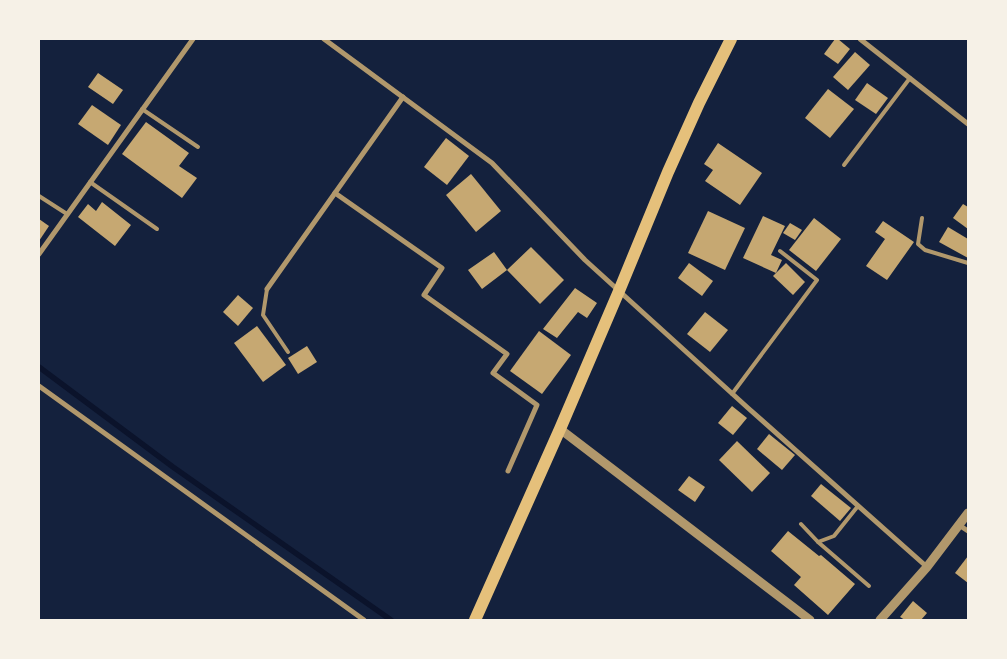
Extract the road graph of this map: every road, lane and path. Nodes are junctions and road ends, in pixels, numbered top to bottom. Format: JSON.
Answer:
{"nodes":[{"id":1,"x":193,"y":39,"type":"edge"},
{"id":2,"x":324,"y":39,"type":"edge"},
{"id":3,"x":731,"y":39,"type":"edge"},
{"id":4,"x":860,"y":39,"type":"edge"},
{"id":5,"x":910,"y":78,"type":"junction"},
{"id":6,"x":403,"y":97,"type":"junction"},
{"id":7,"x":142,"y":109,"type":"junction"},
{"id":8,"x":968,"y":124,"type":"edge"},
{"id":9,"x":198,"y":148,"type":"dead end"},
{"id":10,"x":844,"y":165,"type":"dead end"},
{"id":11,"x":90,"y":182,"type":"junction"},
{"id":12,"x":335,"y":193,"type":"junction"},
{"id":13,"x":39,"y":196,"type":"edge"},
{"id":14,"x":67,"y":214,"type":"junction"},
{"id":15,"x":922,"y":218,"type":"dead end"},
{"id":16,"x":156,"y":229,"type":"dead end"},
{"id":17,"x":780,"y":251,"type":"dead end"},
{"id":18,"x":39,"y":254,"type":"edge"},
{"id":19,"x":968,"y":263,"type":"edge"},
{"id":20,"x":267,"y":290,"type":"joint"},
{"id":21,"x":619,"y":291,"type":"junction"},
{"id":22,"x":288,"y":352,"type":"dead end"},
{"id":23,"x":39,"y":386,"type":"edge"},
{"id":24,"x":732,"y":394,"type":"junction"},
{"id":25,"x":560,"y":429,"type":"junction"},
{"id":26,"x":508,"y":471,"type":"dead end"},
{"id":27,"x":858,"y":506,"type":"junction"},
{"id":28,"x":968,"y":513,"type":"edge"},
{"id":29,"x":801,"y":524,"type":"dead end"},
{"id":30,"x":959,"y":525,"type":"junction"},
{"id":31,"x":968,"y":531,"type":"edge"},
{"id":32,"x":818,"y":542,"type":"junction"},
{"id":33,"x":927,"y":567,"type":"junction"},
{"id":34,"x":869,"y":586,"type":"dead end"},
{"id":35,"x":363,"y":620,"type":"edge"},
{"id":36,"x":475,"y":620,"type":"edge"},
{"id":37,"x":810,"y":620,"type":"edge"},
{"id":38,"x":880,"y":620,"type":"edge"}],
"edges":[{"from":1,"to":7,"type":"street"},
{"from":2,"to":6,"type":"street"},
{"from":3,"to":21,"type":"main road"},
{"from":4,"to":5,"type":"street"},
{"from":5,"to":8,"type":"street"},
{"from":5,"to":10,"type":"lane"},
{"from":6,"to":12,"type":"street"},
{"from":6,"to":21,"type":"street"},
{"from":7,"to":9,"type":"lane"},
{"from":7,"to":11,"type":"street"},
{"from":11,"to":14,"type":"street"},
{"from":11,"to":16,"type":"lane"},
{"from":12,"to":20,"type":"street"},
{"from":12,"to":26,"type":"street"},
{"from":13,"to":14,"type":"lane"},
{"from":14,"to":18,"type":"street"},
{"from":15,"to":19,"type":"lane"},
{"from":17,"to":24,"type":"lane"},
{"from":20,"to":22,"type":"lane"},
{"from":21,"to":24,"type":"street"},
{"from":21,"to":25,"type":"main road"},
{"from":23,"to":35,"type":"street"},
{"from":24,"to":27,"type":"street"},
{"from":25,"to":36,"type":"main road"},
{"from":25,"to":37,"type":"street"},
{"from":27,"to":32,"type":"lane"},
{"from":27,"to":33,"type":"street"},
{"from":28,"to":30,"type":"street"},
{"from":29,"to":32,"type":"lane"},
{"from":30,"to":31,"type":"street"},
{"from":30,"to":33,"type":"street"},
{"from":32,"to":34,"type":"lane"},
{"from":33,"to":38,"type":"street"}]}
